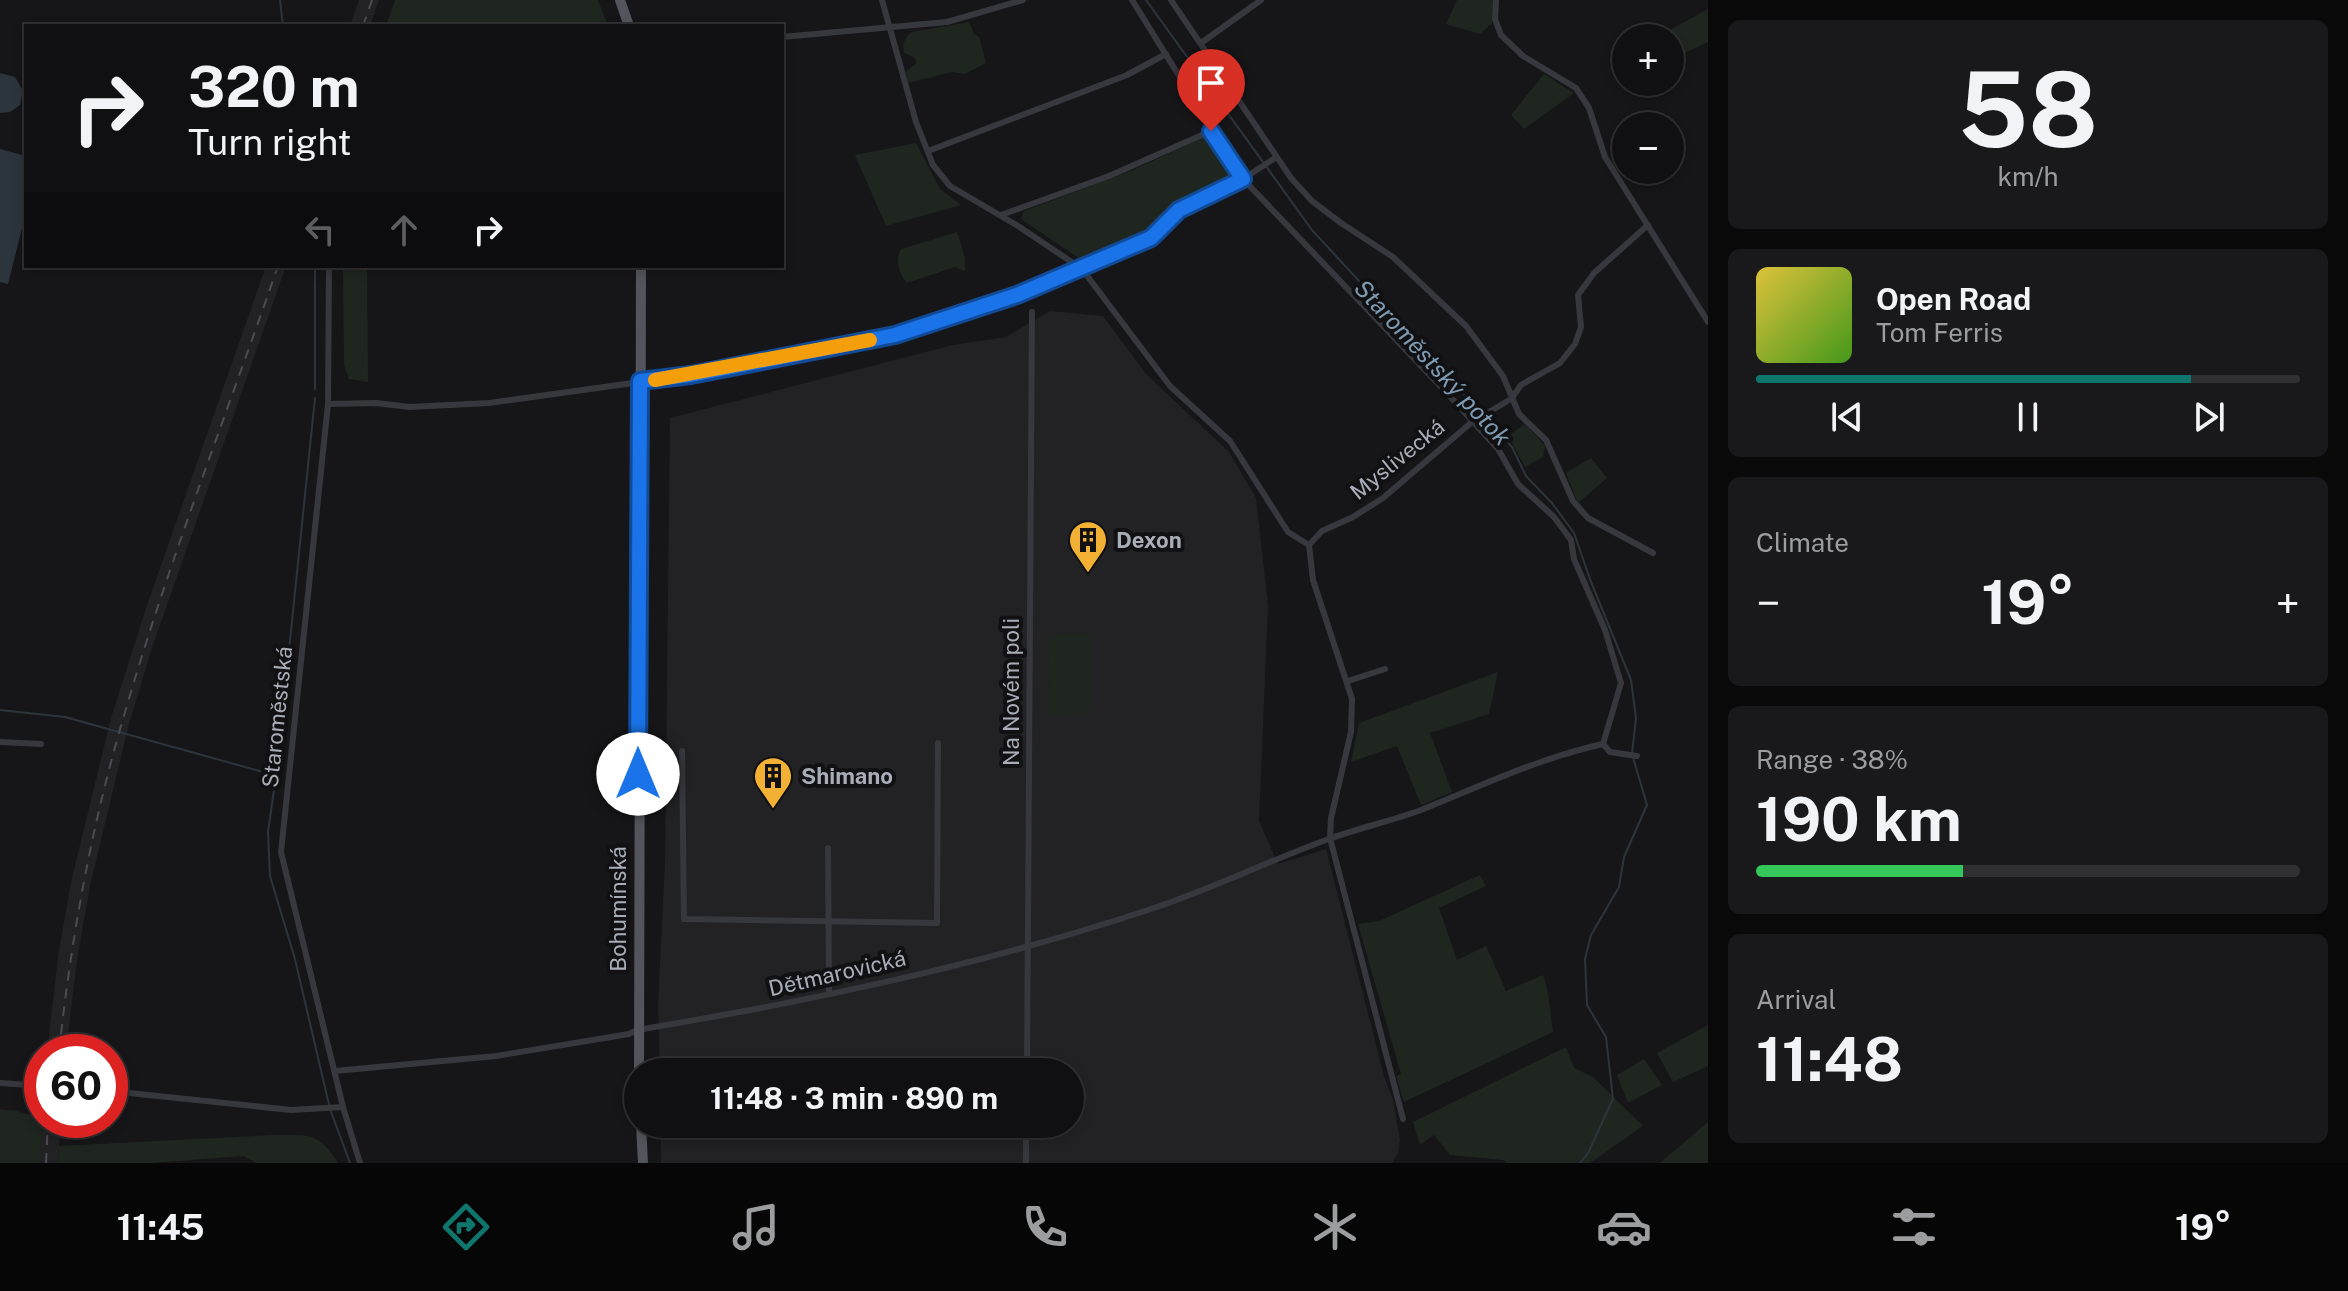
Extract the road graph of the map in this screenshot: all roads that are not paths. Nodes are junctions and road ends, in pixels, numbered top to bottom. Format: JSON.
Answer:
{"nodes":[{"id":1,"x":620,"y":0,"type":"edge"},
{"id":2,"x":882,"y":0,"type":"edge"},
{"id":3,"x":1023,"y":0,"type":"edge"},
{"id":4,"x":1132,"y":0,"type":"edge"},
{"id":5,"x":1171,"y":0,"type":"edge"},
{"id":6,"x":1261,"y":0,"type":"edge"},
{"id":7,"x":1496,"y":0,"type":"edge"},
{"id":8,"x":628,"y":24,"type":"edge"},
{"id":9,"x":889,"y":28,"type":"junction"},
{"id":10,"x":784,"y":37,"type":"edge"},
{"id":11,"x":1201,"y":43,"type":"junction"},
{"id":12,"x":1166,"y":54,"type":"junction"},
{"id":13,"x":1211,"y":131,"type":"junction"},
{"id":14,"x":928,"y":151,"type":"junction"},
{"id":15,"x":1269,"y":162,"type":"junction"},
{"id":16,"x":1243,"y":179,"type":"junction"},
{"id":17,"x":1001,"y":215,"type":"junction"},
{"id":18,"x":1648,"y":225,"type":"junction"},
{"id":19,"x":329,"y":268,"type":"edge"},
{"id":20,"x":641,"y":268,"type":"edge"},
{"id":21,"x":1082,"y":269,"type":"junction"},
{"id":22,"x":1032,"y":312,"type":"dead end"},
{"id":23,"x":1708,"y":322,"type":"edge"},
{"id":24,"x":640,"y":381,"type":"junction"},
{"id":25,"x":1511,"y":399,"type":"junction"},
{"id":26,"x":328,"y":404,"type":"junction"},
{"id":27,"x":1472,"y":422,"type":"junction"},
{"id":28,"x":1309,"y":545,"type":"junction"},
{"id":29,"x":1653,"y":553,"type":"dead end"},
{"id":30,"x":1385,"y":669,"type":"dead end"},
{"id":31,"x":1348,"y":681,"type":"junction"},
{"id":32,"x":0,"y":742,"type":"edge"},
{"id":33,"x":938,"y":743,"type":"dead end"},
{"id":34,"x":41,"y":744,"type":"dead end"},
{"id":35,"x":1603,"y":744,"type":"junction"},
{"id":36,"x":682,"y":751,"type":"dead end"},
{"id":37,"x":1637,"y":756,"type":"dead end"},
{"id":38,"x":1330,"y":838,"type":"junction"},
{"id":39,"x":828,"y":848,"type":"dead end"},
{"id":40,"x":828,"y":921,"type":"junction"},
{"id":41,"x":1028,"y":947,"type":"junction"},
{"id":42,"x":829,"y":994,"type":"junction"},
{"id":43,"x":637,"y":1030,"type":"junction"},
{"id":44,"x":638,"y":1058,"type":"edge"},
{"id":45,"x":1027,"y":1058,"type":"edge"},
{"id":46,"x":335,"y":1071,"type":"junction"},
{"id":47,"x":0,"y":1083,"type":"edge"},
{"id":48,"x":24,"y":1084,"type":"edge"},
{"id":49,"x":128,"y":1093,"type":"edge"},
{"id":50,"x":339,"y":1107,"type":"junction"},
{"id":51,"x":1403,"y":1119,"type":"dead end"},
{"id":52,"x":642,"y":1138,"type":"edge"},
{"id":53,"x":1026,"y":1138,"type":"edge"},
{"id":54,"x":360,"y":1163,"type":"edge"},
{"id":55,"x":643,"y":1163,"type":"edge"},
{"id":56,"x":1026,"y":1163,"type":"edge"}],
"edges":[{"from":1,"to":8,"type":"main road"},
{"from":2,"to":9,"type":"street"},
{"from":3,"to":9,"type":"street"},
{"from":4,"to":12,"type":"street"},
{"from":5,"to":11,"type":"street"},
{"from":6,"to":11,"type":"street"},
{"from":7,"to":18,"type":"street"},
{"from":9,"to":10,"type":"street"},
{"from":9,"to":14,"type":"street"},
{"from":11,"to":15,"type":"street"},
{"from":12,"to":13,"type":"street"},
{"from":12,"to":14,"type":"street"},
{"from":13,"to":16,"type":"street"},
{"from":13,"to":17,"type":"street"},
{"from":14,"to":17,"type":"street"},
{"from":15,"to":16,"type":"street"},
{"from":15,"to":25,"type":"street"},
{"from":16,"to":21,"type":"street"},
{"from":16,"to":27,"type":"street"},
{"from":17,"to":21,"type":"street"},
{"from":18,"to":23,"type":"street"},
{"from":18,"to":25,"type":"street","name":"Myslivecká"},
{"from":19,"to":26,"type":"street","name":"Staroměstská"},
{"from":20,"to":24,"type":"main road","name":"Bohumínská"},
{"from":21,"to":24,"type":"street"},
{"from":21,"to":28,"type":"street"},
{"from":22,"to":41,"type":"street","name":"Na Novém poli"},
{"from":24,"to":26,"type":"street"},
{"from":24,"to":43,"type":"main road","name":"Bohumínská"},
{"from":25,"to":27,"type":"street","name":"Myslivecká"},
{"from":25,"to":29,"type":"street"},
{"from":26,"to":46,"type":"street","name":"Staroměstská"},
{"from":27,"to":28,"type":"street","name":"Myslivecká"},
{"from":27,"to":35,"type":"street"},
{"from":28,"to":31,"type":"street"},
{"from":30,"to":31,"type":"street"},
{"from":31,"to":38,"type":"street"},
{"from":32,"to":34,"type":"street"},
{"from":33,"to":40,"type":"street"},
{"from":35,"to":37,"type":"street"},
{"from":35,"to":38,"type":"street"},
{"from":36,"to":40,"type":"street"},
{"from":38,"to":41,"type":"street","name":"Dětmarovická"},
{"from":38,"to":51,"type":"street"},
{"from":39,"to":40,"type":"street"},
{"from":40,"to":42,"type":"street"},
{"from":41,"to":42,"type":"street","name":"Dětmarovická"},
{"from":41,"to":45,"type":"street","name":"Na Novém poli"},
{"from":42,"to":43,"type":"street","name":"Dětmarovická"},
{"from":43,"to":44,"type":"main road","name":"Bohumínská"},
{"from":43,"to":46,"type":"street","name":"Dětmarovická"},
{"from":46,"to":50,"type":"street","name":"Staroměstská"},
{"from":47,"to":48,"type":"street"},
{"from":49,"to":50,"type":"street"},
{"from":50,"to":54,"type":"street","name":"Staroměstská"},
{"from":52,"to":55,"type":"main road"},
{"from":53,"to":56,"type":"street"}]}
